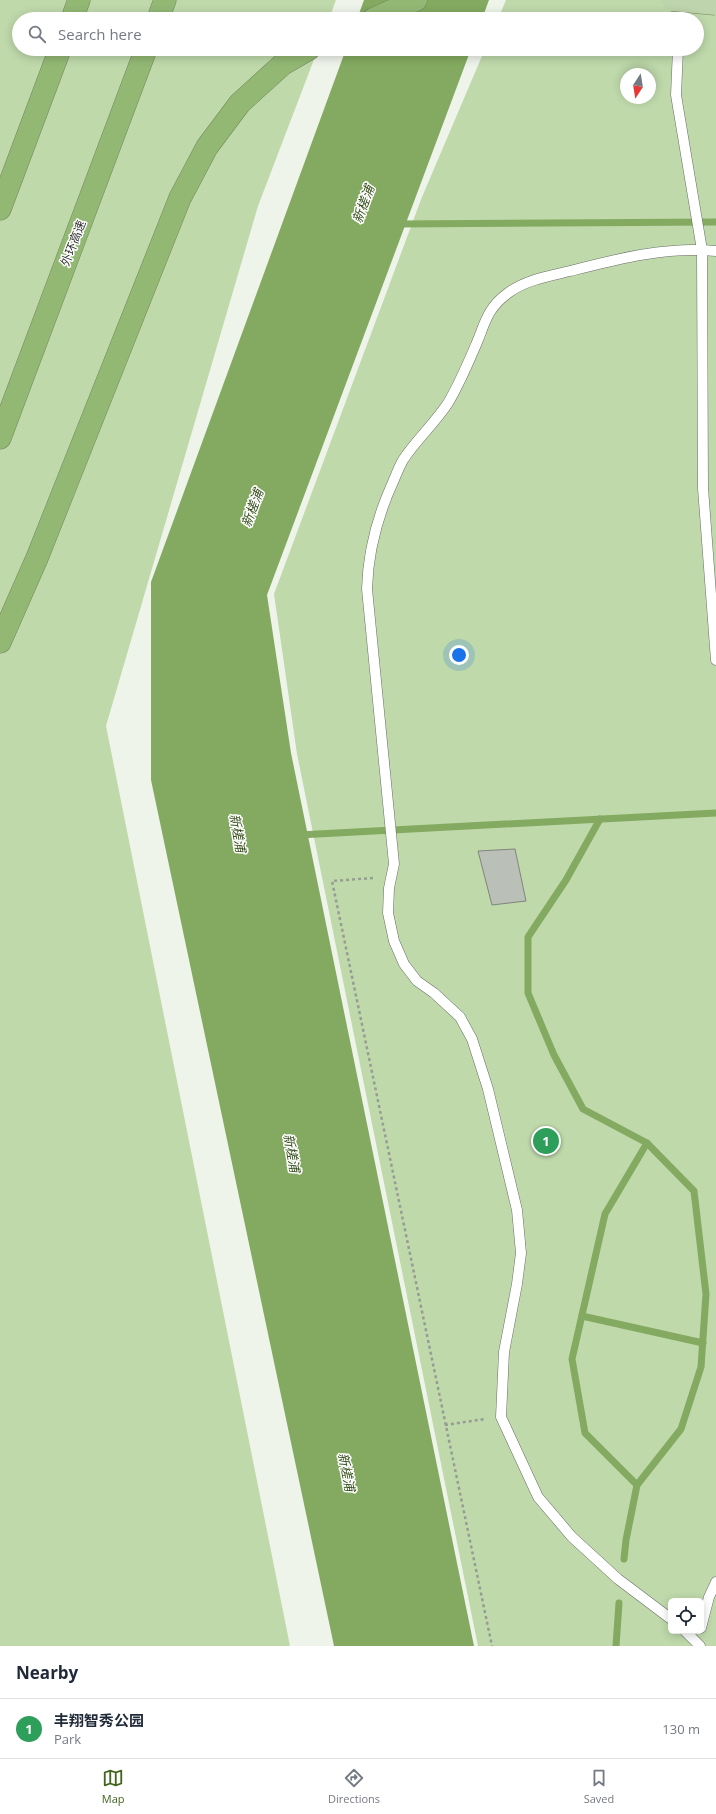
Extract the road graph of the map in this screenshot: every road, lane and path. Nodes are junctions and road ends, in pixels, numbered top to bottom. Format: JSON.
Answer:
{"nodes":[{"id":1,"x":79,"y":0,"type":"edge"},
{"id":2,"x":165,"y":0,"type":"edge"},
{"id":3,"x":416,"y":0,"type":"edge"},
{"id":4,"x":672,"y":0,"type":"edge"},
{"id":5,"x":680,"y":0,"type":"edge"},
{"id":6,"x":716,"y":4,"type":"edge"},
{"id":7,"x":75,"y":12,"type":"edge"},
{"id":8,"x":161,"y":12,"type":"edge"},
{"id":9,"x":389,"y":12,"type":"edge"},
{"id":10,"x":680,"y":12,"type":"edge"},
{"id":11,"x":57,"y":56,"type":"edge"},
{"id":12,"x":143,"y":56,"type":"edge"},
{"id":13,"x":297,"y":56,"type":"edge"},
{"id":14,"x":678,"y":56,"type":"edge"},
{"id":15,"x":0,"y":209,"type":"edge"},
{"id":16,"x":702,"y":250,"type":"junction"},
{"id":17,"x":716,"y":251,"type":"edge"},
{"id":18,"x":0,"y":438,"type":"edge"},
{"id":19,"x":0,"y":642,"type":"edge"},
{"id":20,"x":716,"y":660,"type":"edge"},
{"id":21,"x":392,"y":876,"type":"junction"},
{"id":22,"x":501,"y":1416,"type":"junction"},
{"id":23,"x":445,"y":1425,"type":"junction"},
{"id":24,"x":716,"y":1582,"type":"edge"},
{"id":25,"x":668,"y":1617,"type":"edge"},
{"id":26,"x":704,"y":1617,"type":"edge"},
{"id":27,"x":688,"y":1634,"type":"edge"},
{"id":28,"x":702,"y":1634,"type":"edge"},
{"id":29,"x":492,"y":1646,"type":"edge"},
{"id":30,"x":700,"y":1646,"type":"edge"},
{"id":31,"x":704,"y":1646,"type":"edge"}],
"edges":[{"from":1,"to":7,"type":"highway"},
{"from":2,"to":8,"type":"highway"},
{"from":3,"to":9,"type":"highway"},
{"from":4,"to":6,"type":"main road","bridge":true},
{"from":5,"to":10,"type":"lane"},
{"from":11,"to":15,"type":"highway"},
{"from":12,"to":18,"type":"highway","name":"外环高速"},
{"from":13,"to":19,"type":"highway"},
{"from":14,"to":16,"type":"lane"},
{"from":16,"to":17,"type":"lane"},
{"from":16,"to":20,"type":"lane"},
{"from":16,"to":21,"type":"lane"},
{"from":21,"to":22,"type":"lane"},
{"from":21,"to":23,"type":"path"},
{"from":22,"to":23,"type":"path"},
{"from":22,"to":25,"type":"lane"},
{"from":23,"to":29,"type":"path"},
{"from":24,"to":26,"type":"lane"},
{"from":27,"to":30,"type":"lane"},
{"from":28,"to":31,"type":"lane"}]}
